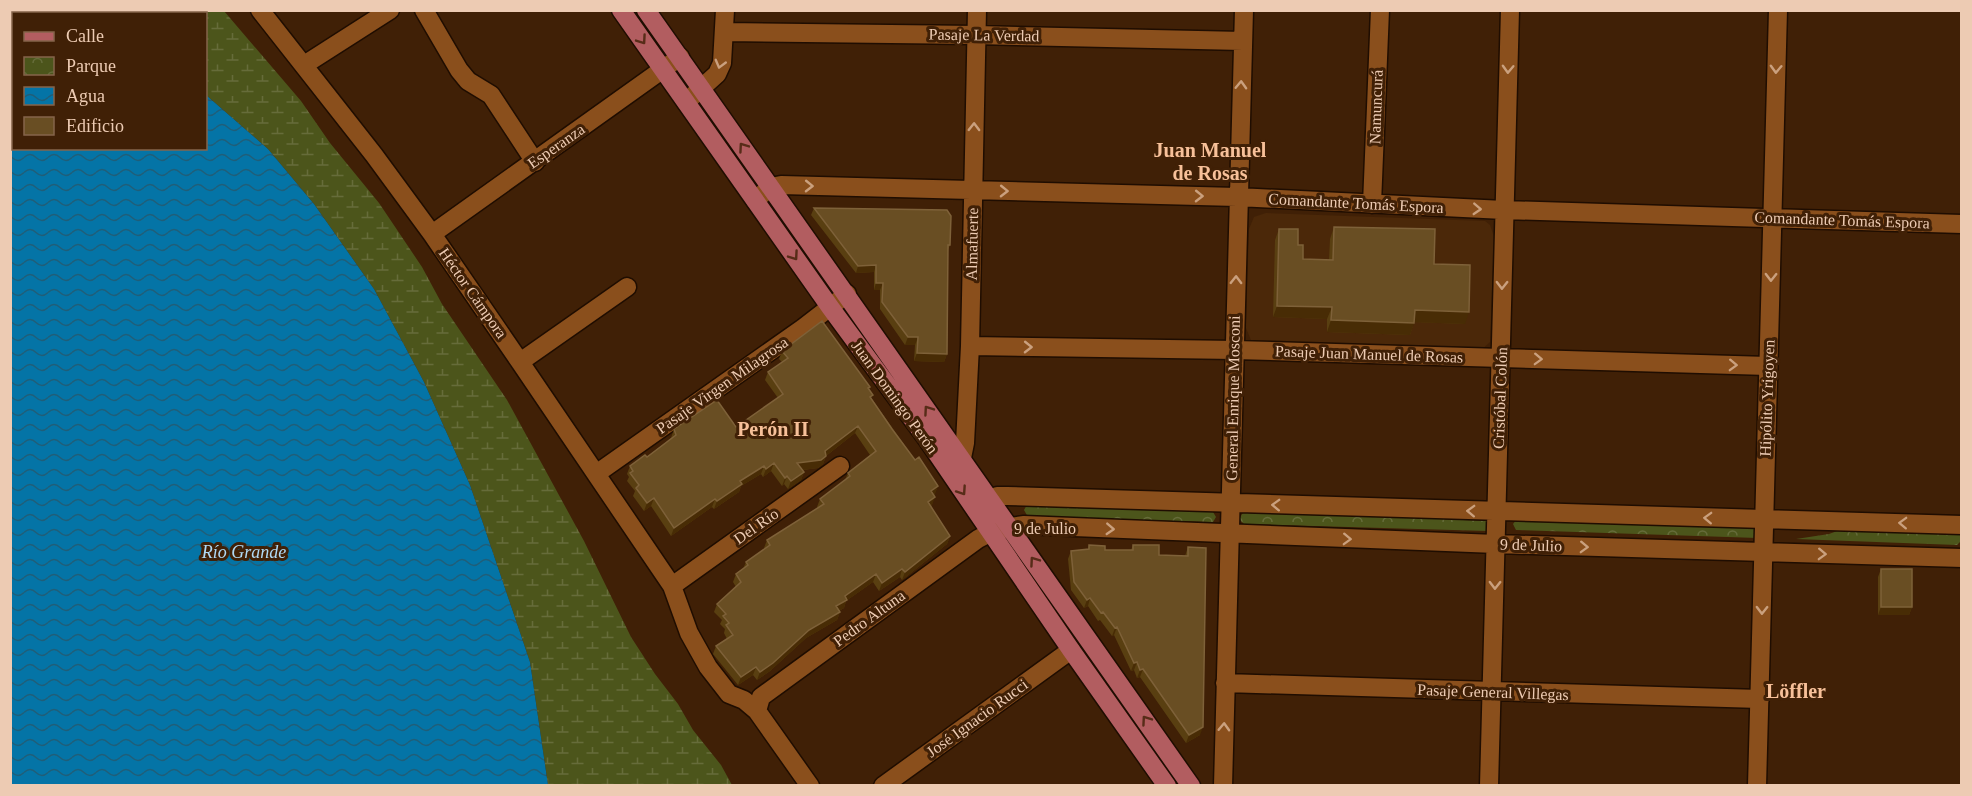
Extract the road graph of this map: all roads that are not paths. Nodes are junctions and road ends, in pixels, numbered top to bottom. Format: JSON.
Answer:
{"nodes":[{"id":1,"x":260,"y":10,"type":"edge"},
{"id":2,"x":390,"y":10,"type":"edge"},
{"id":3,"x":424,"y":10,"type":"edge"},
{"id":4,"x":621,"y":10,"type":"edge"},
{"id":5,"x":646,"y":10,"type":"edge"},
{"id":6,"x":725,"y":10,"type":"edge"},
{"id":7,"x":977,"y":10,"type":"edge"},
{"id":8,"x":1244,"y":10,"type":"edge"},
{"id":9,"x":1380,"y":10,"type":"edge"},
{"id":10,"x":1510,"y":10,"type":"edge"},
{"id":11,"x":1778,"y":10,"type":"edge"},
{"id":12,"x":725,"y":32,"type":"junction"},
{"id":13,"x":976,"y":35,"type":"junction"},
{"id":14,"x":1243,"y":41,"type":"junction"},
{"id":15,"x":680,"y":57,"type":"junction"},
{"id":16,"x":304,"y":65,"type":"junction"},
{"id":17,"x":663,"y":70,"type":"junction"},
{"id":18,"x":702,"y":89,"type":"junction"},
{"id":19,"x":686,"y":102,"type":"junction"},
{"id":20,"x":535,"y":162,"type":"junction"},
{"id":21,"x":771,"y":187,"type":"junction"},
{"id":22,"x":973,"y":190,"type":"junction"},
{"id":23,"x":1237,"y":197,"type":"junction"},
{"id":24,"x":754,"y":200,"type":"junction"},
{"id":25,"x":1372,"y":204,"type":"junction"},
{"id":26,"x":1504,"y":210,"type":"junction"},
{"id":27,"x":1772,"y":218,"type":"junction"},
{"id":28,"x":1962,"y":224,"type":"edge"},
{"id":29,"x":432,"y":234,"type":"junction"},
{"id":30,"x":627,"y":287,"type":"dead end"},
{"id":31,"x":847,"y":294,"type":"junction"},
{"id":32,"x":830,"y":307,"type":"junction"},
{"id":33,"x":970,"y":346,"type":"junction"},
{"id":34,"x":1235,"y":350,"type":"junction"},
{"id":35,"x":1501,"y":358,"type":"junction"},
{"id":36,"x":520,"y":362,"type":"junction"},
{"id":37,"x":1768,"y":366,"type":"junction"},
{"id":38,"x":954,"y":463,"type":"junction"},
{"id":39,"x":840,"y":466,"type":"dead end"},
{"id":40,"x":596,"y":474,"type":"junction"},
{"id":41,"x":991,"y":500,"type":"junction"},
{"id":42,"x":1230,"y":504,"type":"junction"},
{"id":43,"x":1497,"y":512,"type":"junction"},
{"id":44,"x":1764,"y":519,"type":"junction"},
{"id":45,"x":1962,"y":525,"type":"edge"},
{"id":46,"x":1010,"y":527,"type":"junction"},
{"id":47,"x":990,"y":532,"type":"junction"},
{"id":48,"x":1229,"y":534,"type":"junction"},
{"id":49,"x":1496,"y":544,"type":"junction"},
{"id":50,"x":1763,"y":552,"type":"junction"},
{"id":51,"x":1962,"y":558,"type":"edge"},
{"id":52,"x":672,"y":586,"type":"junction"},
{"id":53,"x":1071,"y":650,"type":"junction"},
{"id":54,"x":1225,"y":683,"type":"junction"},
{"id":55,"x":1493,"y":692,"type":"junction"},
{"id":56,"x":1760,"y":699,"type":"junction"},
{"id":57,"x":758,"y":711,"type":"junction"},
{"id":58,"x":810,"y":786,"type":"edge"},
{"id":59,"x":882,"y":786,"type":"edge"},
{"id":60,"x":1167,"y":786,"type":"edge"},
{"id":61,"x":1191,"y":786,"type":"edge"},
{"id":62,"x":1223,"y":786,"type":"edge"},
{"id":63,"x":1490,"y":786,"type":"edge"},
{"id":64,"x":1757,"y":786,"type":"edge"}],
"edges":[{"from":1,"to":16,"type":"street","name":"Héctor Cámpora"},
{"from":2,"to":16,"type":"street"},
{"from":3,"to":20,"type":"street"},
{"from":4,"to":17,"type":"main road","name":"Juan Domingo Perón","one_way":true},
{"from":5,"to":15,"type":"main road","name":"Juan Domingo Perón"},
{"from":6,"to":12,"type":"street"},
{"from":7,"to":13,"type":"street","name":"Almafuerte"},
{"from":8,"to":14,"type":"street","name":"General Enrique Mosconi"},
{"from":9,"to":25,"type":"street","name":"Namuncurá"},
{"from":10,"to":26,"type":"street","name":"Cristóbal Colón","one_way":true},
{"from":11,"to":27,"type":"street","name":"Hipólito Yrigoyen","one_way":true},
{"from":12,"to":13,"type":"street","name":"Pasaje La Verdad"},
{"from":12,"to":18,"type":"street","one_way":true},
{"from":13,"to":14,"type":"street","name":"Pasaje La Verdad"},
{"from":22,"to":13,"type":"street","name":"Almafuerte","one_way":true},
{"from":23,"to":14,"type":"street","name":"General Enrique Mosconi","one_way":true},
{"from":15,"to":17,"type":"street","name":"Esperanza"},
{"from":15,"to":18,"type":"main road","name":"Juan Domingo Perón"},
{"from":16,"to":29,"type":"street","name":"Héctor Cámpora"},
{"from":17,"to":19,"type":"main road","name":"Juan Domingo Perón"},
{"from":17,"to":20,"type":"street","name":"Esperanza"},
{"from":18,"to":19,"type":"street"},
{"from":21,"to":18,"type":"main road","name":"Juan Domingo Perón","one_way":true},
{"from":19,"to":24,"type":"main road","name":"Juan Domingo Perón"},
{"from":20,"to":29,"type":"street","name":"Esperanza"},
{"from":21,"to":22,"type":"street","name":"Comandante Tomás Espora","one_way":true},
{"from":21,"to":24,"type":"street"},
{"from":21,"to":31,"type":"main road","name":"Juan Domingo Perón"},
{"from":22,"to":23,"type":"street","name":"Comandante Tomás Espora","one_way":true},
{"from":22,"to":33,"type":"street","name":"Almafuerte"},
{"from":23,"to":25,"type":"street","name":"Comandante Tomás Espora"},
{"from":34,"to":23,"type":"street","name":"General Enrique Mosconi","one_way":true},
{"from":24,"to":32,"type":"main road","name":"Juan Domingo Perón","one_way":true},
{"from":25,"to":26,"type":"street","name":"Comandante Tomás Espora","one_way":true},
{"from":26,"to":27,"type":"street","name":"Comandante Tomás Espora"},
{"from":26,"to":35,"type":"street","name":"Cristóbal Colón","one_way":true},
{"from":27,"to":28,"type":"street","name":"Comandante Tomás Espora"},
{"from":27,"to":37,"type":"street","name":"Hipólito Yrigoyen","one_way":true},
{"from":29,"to":36,"type":"street","name":"Héctor Cámpora"},
{"from":30,"to":36,"type":"street"},
{"from":31,"to":32,"type":"street","name":"Pasaje Virgen Milagrosa"},
{"from":38,"to":31,"type":"main road","name":"Juan Domingo Perón","one_way":true},
{"from":32,"to":38,"type":"main road","name":"Juan Domingo Perón"},
{"from":32,"to":40,"type":"street","name":"Pasaje Virgen Milagrosa"},
{"from":33,"to":34,"type":"street","name":"Pasaje Juan Manuel de Rosas","one_way":true},
{"from":33,"to":38,"type":"street","name":"Almafuerte"},
{"from":34,"to":35,"type":"street","name":"Pasaje Juan Manuel de Rosas"},
{"from":34,"to":42,"type":"street","name":"General Enrique Mosconi"},
{"from":35,"to":37,"type":"street","name":"Pasaje Juan Manuel de Rosas","one_way":true},
{"from":35,"to":43,"type":"street","name":"Cristóbal Colón"},
{"from":36,"to":40,"type":"street","name":"Héctor Cámpora"},
{"from":37,"to":44,"type":"street","name":"Hipólito Yrigoyen"},
{"from":38,"to":41,"type":"main road","name":"Juan Domingo Perón"},
{"from":38,"to":47,"type":"main road","name":"Juan Domingo Perón","one_way":true},
{"from":39,"to":52,"type":"street","name":"Del Río"},
{"from":40,"to":52,"type":"street","name":"Héctor Cámpora"},
{"from":41,"to":42,"type":"street","name":"9 de Julio"},
{"from":41,"to":46,"type":"main road","name":"Juan Domingo Perón"},
{"from":41,"to":47,"type":"street","name":"9 de Julio"},
{"from":43,"to":42,"type":"street","name":"9 de Julio","one_way":true},
{"from":42,"to":48,"type":"street","name":"General Enrique Mosconi"},
{"from":44,"to":43,"type":"street","name":"9 de Julio","one_way":true},
{"from":43,"to":49,"type":"street","name":"Cristóbal Colón"},
{"from":45,"to":44,"type":"street","name":"9 de Julio","one_way":true},
{"from":44,"to":50,"type":"street","name":"Hipólito Yrigoyen"},
{"from":46,"to":47,"type":"street","name":"9 de Julio"},
{"from":46,"to":48,"type":"street","name":"9 de Julio","one_way":true},
{"from":61,"to":46,"type":"main road","name":"Juan Domingo Perón","one_way":true},
{"from":47,"to":53,"type":"main road","name":"Juan Domingo Perón"},
{"from":47,"to":57,"type":"street","name":"Pedro Altuna"},
{"from":48,"to":49,"type":"street","name":"9 de Julio","one_way":true},
{"from":48,"to":54,"type":"street","name":"General Enrique Mosconi"},
{"from":49,"to":50,"type":"street","name":"9 de Julio","one_way":true},
{"from":49,"to":55,"type":"street","name":"Cristóbal Colón","one_way":true},
{"from":50,"to":51,"type":"street","name":"9 de Julio","one_way":true},
{"from":50,"to":56,"type":"street","name":"Hipólito Yrigoyen","one_way":true},
{"from":52,"to":57,"type":"street","name":"Héctor Cámpora"},
{"from":53,"to":59,"type":"street","name":"José Ignacio Rucci"},
{"from":53,"to":60,"type":"main road","name":"Juan Domingo Perón"},
{"from":54,"to":55,"type":"street","name":"Pasaje General Villegas"},
{"from":62,"to":54,"type":"street","name":"General Enrique Mosconi","one_way":true},
{"from":55,"to":56,"type":"street","name":"Pasaje General Villegas"},
{"from":55,"to":63,"type":"street","name":"Cristóbal Colón"},
{"from":56,"to":64,"type":"street","name":"Hipólito Yrigoyen"},
{"from":57,"to":58,"type":"street"}]}
